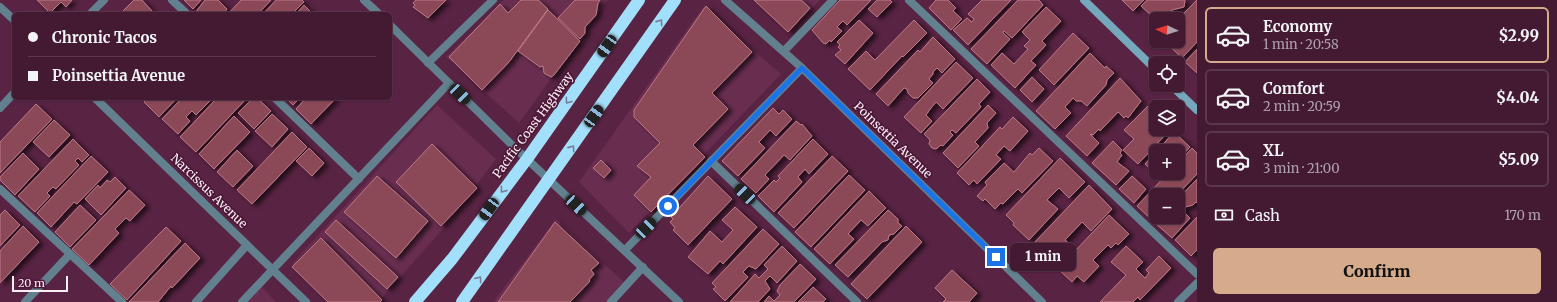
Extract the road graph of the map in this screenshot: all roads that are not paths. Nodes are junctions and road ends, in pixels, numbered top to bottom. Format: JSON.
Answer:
{"nodes":[{"id":1,"x":104,"y":0,"type":"edge"},
{"id":2,"x":172,"y":0,"type":"edge"},
{"id":3,"x":364,"y":0,"type":"edge"},
{"id":4,"x":493,"y":0,"type":"edge"},
{"id":5,"x":639,"y":0,"type":"edge"},
{"id":6,"x":675,"y":0,"type":"edge"},
{"id":7,"x":725,"y":0,"type":"edge"},
{"id":8,"x":833,"y":0,"type":"edge"},
{"id":9,"x":909,"y":0,"type":"edge"},
{"id":10,"x":1084,"y":0,"type":"edge"},
{"id":11,"x":0,"y":7,"type":"edge"},
{"id":12,"x":92,"y":12,"type":"edge"},
{"id":13,"x":185,"y":12,"type":"edge"},
{"id":14,"x":376,"y":12,"type":"edge"},
{"id":15,"x":12,"y":18,"type":"edge"},
{"id":16,"x":392,"y":27,"type":"edge"},
{"id":17,"x":784,"y":51,"type":"junction"},
{"id":18,"x":428,"y":63,"type":"junction"},
{"id":19,"x":1149,"y":63,"type":"edge"},
{"id":20,"x":802,"y":68,"type":"junction"},
{"id":21,"x":450,"y":83,"type":"junction"},
{"id":22,"x":1178,"y":92,"type":"edge"},
{"id":23,"x":12,"y":95,"type":"edge"},
{"id":24,"x":97,"y":100,"type":"edge"},
{"id":25,"x":276,"y":100,"type":"edge"},
{"id":26,"x":0,"y":108,"type":"edge"},
{"id":27,"x":1197,"y":110,"type":"edge"},
{"id":28,"x":527,"y":158,"type":"junction"},
{"id":29,"x":711,"y":161,"type":"junction"},
{"id":30,"x":359,"y":179,"type":"junction"},
{"id":31,"x":549,"y":180,"type":"junction"},
{"id":32,"x":0,"y":189,"type":"edge"},
{"id":33,"x":247,"y":245,"type":"junction"},
{"id":34,"x":625,"y":250,"type":"junction"},
{"id":35,"x":70,"y":254,"type":"junction"},
{"id":36,"x":644,"y":268,"type":"junction"},
{"id":37,"x":273,"y":270,"type":"junction"},
{"id":38,"x":1197,"y":274,"type":"edge"},
{"id":39,"x":1197,"y":283,"type":"edge"},
{"id":40,"x":25,"y":302,"type":"edge"},
{"id":41,"x":122,"y":302,"type":"edge"},
{"id":42,"x":196,"y":302,"type":"edge"},
{"id":43,"x":242,"y":302,"type":"edge"},
{"id":44,"x":306,"y":302,"type":"edge"},
{"id":45,"x":415,"y":302,"type":"edge"},
{"id":46,"x":462,"y":302,"type":"edge"},
{"id":47,"x":611,"y":302,"type":"edge"},
{"id":48,"x":679,"y":302,"type":"edge"},
{"id":49,"x":857,"y":302,"type":"edge"},
{"id":50,"x":1042,"y":302,"type":"edge"},
{"id":51,"x":1178,"y":302,"type":"edge"}],
"edges":[{"from":1,"to":12,"type":"street"},
{"from":2,"to":13,"type":"street"},
{"from":3,"to":14,"type":"street"},
{"from":4,"to":18,"type":"street"},
{"from":5,"to":28,"type":"highway","name":"Pacific Coast Highway","one_way":true},
{"from":31,"to":6,"type":"highway","one_way":true},
{"from":7,"to":17,"type":"street","name":"Poinsettia Avenue"},
{"from":8,"to":17,"type":"street"},
{"from":9,"to":38,"type":"street"},
{"from":10,"to":19,"type":"street"},
{"from":11,"to":15,"type":"street"},
{"from":16,"to":18,"type":"street"},
{"from":17,"to":20,"type":"street","name":"Poinsettia Avenue"},
{"from":18,"to":21,"type":"street"},
{"from":20,"to":29,"type":"street"},
{"from":20,"to":50,"type":"street","name":"Poinsettia Avenue"},
{"from":21,"to":28,"type":"street"},
{"from":21,"to":30,"type":"street"},
{"from":22,"to":27,"type":"street"},
{"from":23,"to":26,"type":"street"},
{"from":24,"to":33,"type":"street","name":"Narcissus Avenue"},
{"from":25,"to":30,"type":"street"},
{"from":28,"to":31,"type":"street"},
{"from":28,"to":45,"type":"highway","name":"Pacific Coast Highway","one_way":true},
{"from":29,"to":34,"type":"street"},
{"from":29,"to":49,"type":"street"},
{"from":30,"to":37,"type":"street"},
{"from":31,"to":34,"type":"street"},
{"from":46,"to":31,"type":"highway","one_way":true},
{"from":32,"to":35,"type":"street"},
{"from":33,"to":37,"type":"street","name":"Narcissus Avenue"},
{"from":33,"to":42,"type":"street"},
{"from":34,"to":36,"type":"street"},
{"from":35,"to":40,"type":"street"},
{"from":35,"to":41,"type":"street"},
{"from":36,"to":47,"type":"street"},
{"from":36,"to":48,"type":"street"},
{"from":37,"to":43,"type":"street"},
{"from":37,"to":44,"type":"street","name":"Narcissus Avenue"},
{"from":39,"to":51,"type":"street"}]}
